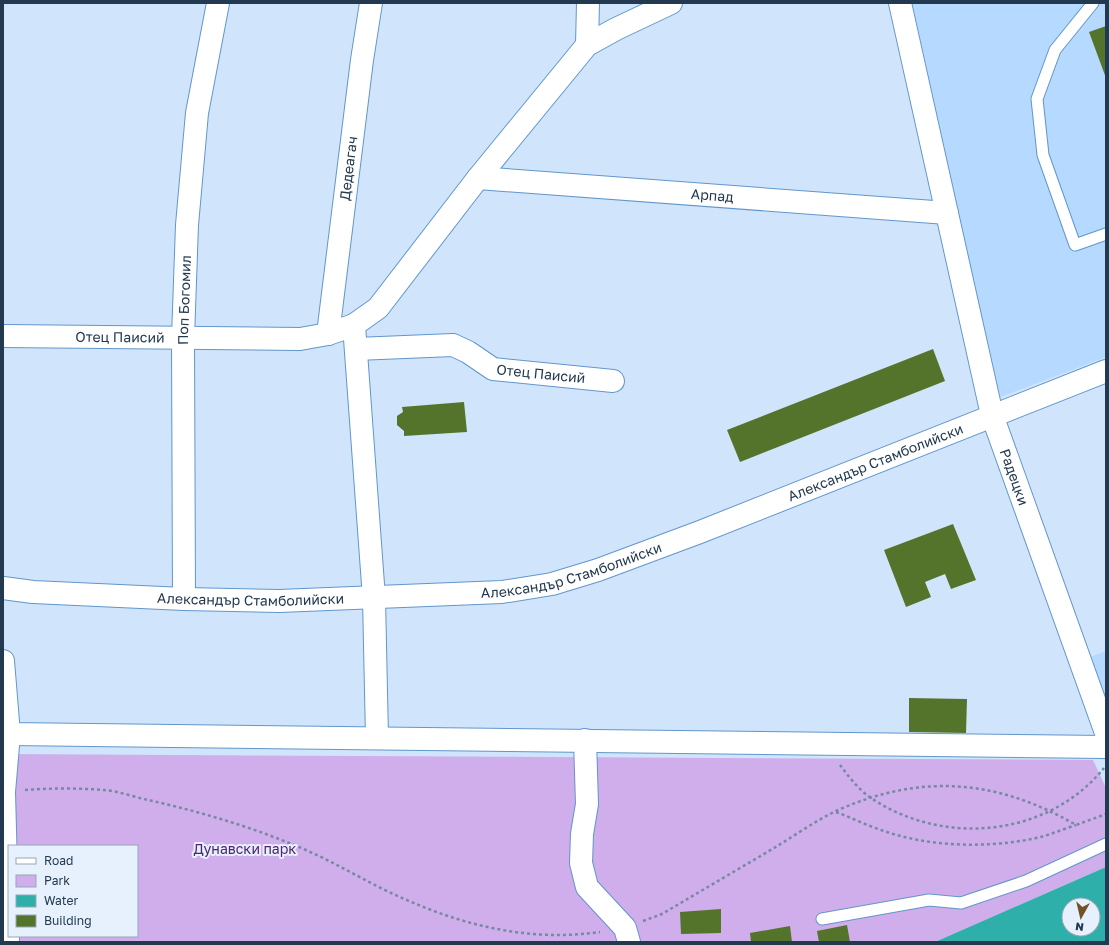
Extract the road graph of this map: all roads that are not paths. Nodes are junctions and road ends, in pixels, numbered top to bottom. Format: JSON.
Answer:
{"nodes":[{"id":1,"x":218,"y":3,"type":"edge"},
{"id":2,"x":371,"y":3,"type":"edge"},
{"id":3,"x":588,"y":3,"type":"edge"},
{"id":4,"x":671,"y":3,"type":"edge"},
{"id":5,"x":900,"y":3,"type":"edge"},
{"id":6,"x":1093,"y":3,"type":"edge"},
{"id":7,"x":587,"y":45,"type":"junction"},
{"id":8,"x":478,"y":178,"type":"junction"},
{"id":9,"x":947,"y":213,"type":"junction"},
{"id":10,"x":1106,"y":234,"type":"edge"},
{"id":11,"x":354,"y":325,"type":"junction"},
{"id":12,"x":328,"y":334,"type":"junction"},
{"id":13,"x":3,"y":336,"type":"edge"},
{"id":14,"x":183,"y":338,"type":"junction"},
{"id":15,"x":356,"y":349,"type":"junction"},
{"id":16,"x":1106,"y":371,"type":"edge"},
{"id":17,"x":613,"y":381,"type":"dead end"},
{"id":18,"x":992,"y":415,"type":"junction"},
{"id":19,"x":3,"y":588,"type":"edge"},
{"id":20,"x":374,"y":598,"type":"junction"},
{"id":21,"x":184,"y":599,"type":"junction"},
{"id":22,"x":3,"y":662,"type":"edge"},
{"id":23,"x":1106,"y":732,"type":"edge"},
{"id":24,"x":6,"y":734,"type":"edge"},
{"id":25,"x":377,"y":738,"type":"junction"},
{"id":26,"x":585,"y":740,"type":"junction"},
{"id":27,"x":1106,"y":747,"type":"edge"},
{"id":28,"x":1106,"y":844,"type":"edge"},
{"id":29,"x":822,"y":919,"type":"dead end"},
{"id":30,"x":8,"y":942,"type":"edge"},
{"id":31,"x":629,"y":942,"type":"edge"}],
"edges":[{"from":1,"to":14,"type":"street","name":"Поп Богомил"},
{"from":2,"to":12,"type":"street","name":"Дедеагач"},
{"from":3,"to":7,"type":"street"},
{"from":4,"to":7,"type":"street"},
{"from":5,"to":9,"type":"street","name":"Радецки"},
{"from":6,"to":10,"type":"lane"},
{"from":7,"to":8,"type":"street","name":"Отец Паисий"},
{"from":8,"to":9,"type":"street","name":"Арпад"},
{"from":8,"to":11,"type":"street","name":"Отец Паисий"},
{"from":9,"to":18,"type":"street","name":"Радецки"},
{"from":11,"to":12,"type":"street","name":"Отец Паисий"},
{"from":11,"to":15,"type":"street"},
{"from":12,"to":14,"type":"street","name":"Отец Паисий"},
{"from":13,"to":14,"type":"street","name":"Отец Паисий"},
{"from":14,"to":21,"type":"street","name":"Поп Богомил"},
{"from":15,"to":17,"type":"street","name":"Отец Паисий"},
{"from":15,"to":20,"type":"street"},
{"from":16,"to":18,"type":"street","name":"Александър Стамболийски"},
{"from":18,"to":20,"type":"street","name":"Александър Стамболийски"},
{"from":18,"to":23,"type":"street","name":"Радецки"},
{"from":19,"to":21,"type":"street","name":"Александър Стамболийски"},
{"from":20,"to":21,"type":"street","name":"Александър Стамболийски"},
{"from":20,"to":25,"type":"street"},
{"from":22,"to":24,"type":"street"},
{"from":24,"to":25,"type":"street"},
{"from":24,"to":30,"type":"street"},
{"from":25,"to":26,"type":"street"},
{"from":26,"to":27,"type":"street"},
{"from":26,"to":31,"type":"street"},
{"from":28,"to":29,"type":"lane"}]}
